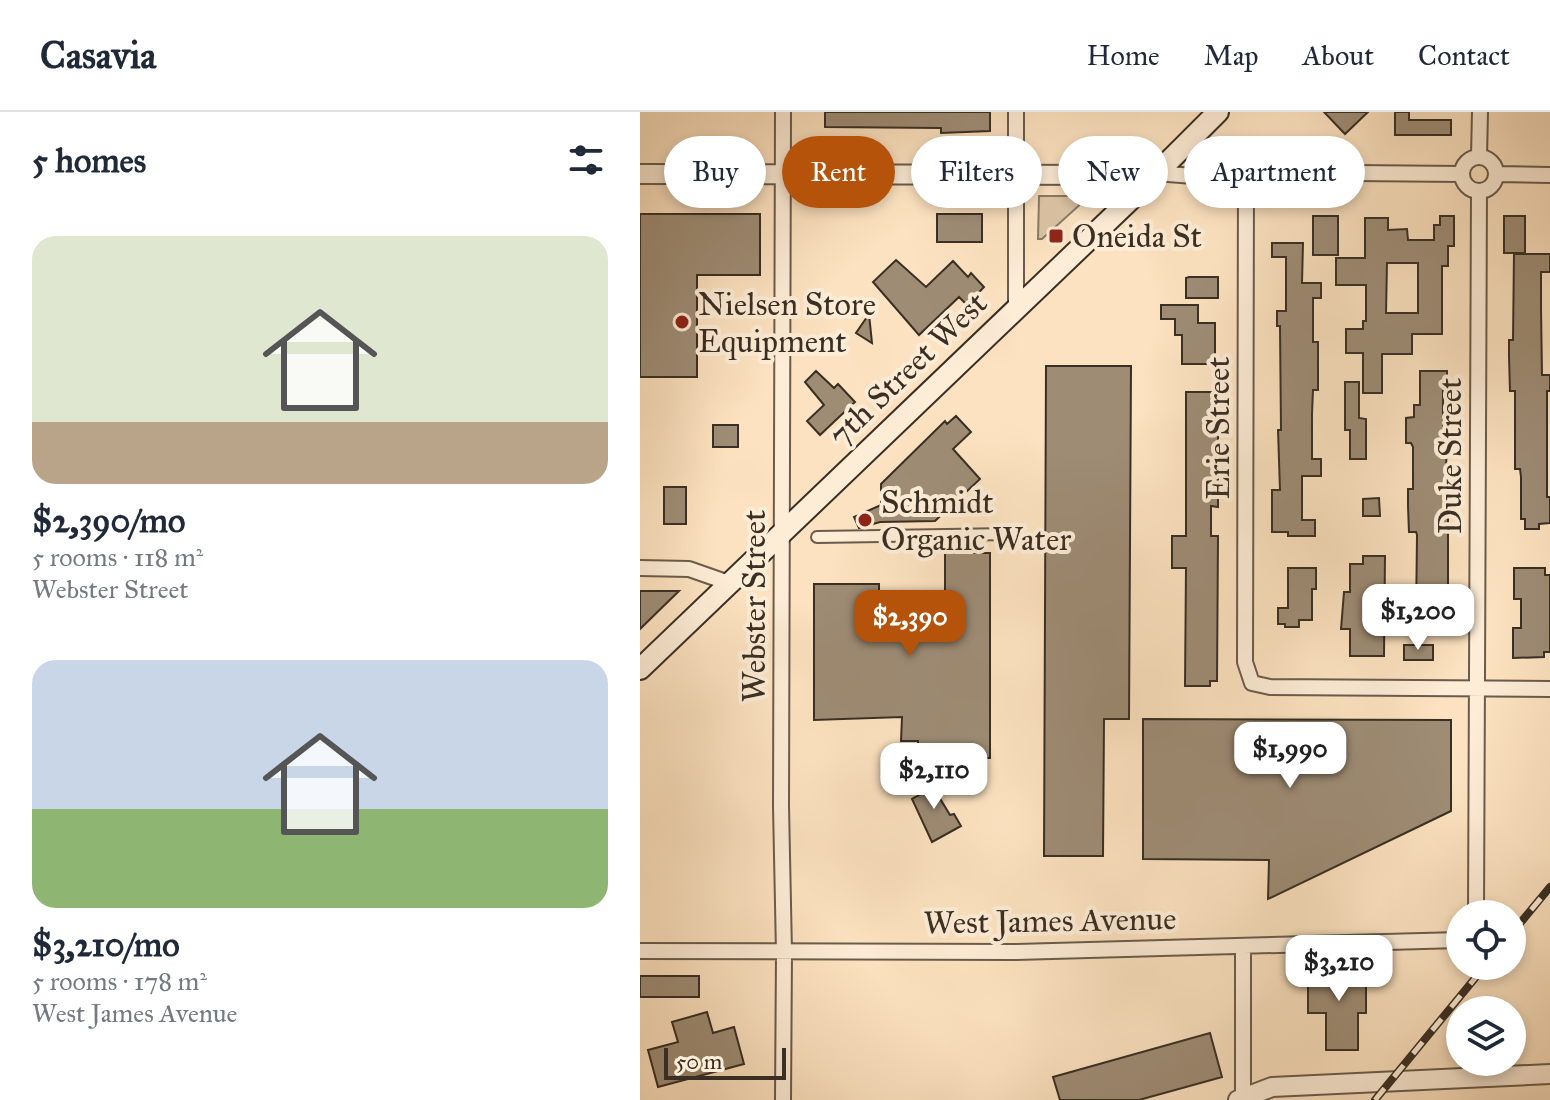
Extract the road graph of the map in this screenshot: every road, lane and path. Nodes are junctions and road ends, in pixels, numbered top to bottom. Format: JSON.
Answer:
{"nodes":[{"id":1,"x":783,"y":112,"type":"edge"},
{"id":2,"x":1016,"y":112,"type":"edge"},
{"id":3,"x":1218,"y":112,"type":"edge"},
{"id":4,"x":1480,"y":112,"type":"edge"},
{"id":5,"x":783,"y":136,"type":"edge"},
{"id":6,"x":1016,"y":136,"type":"edge"},
{"id":7,"x":1479,"y":156,"type":"junction"},
{"id":8,"x":1168,"y":160,"type":"edge"},
{"id":9,"x":1365,"y":173,"type":"edge"},
{"id":10,"x":640,"y":174,"type":"edge"},
{"id":11,"x":782,"y":174,"type":"edge"},
{"id":12,"x":1462,"y":174,"type":"junction"},
{"id":13,"x":1497,"y":174,"type":"junction"},
{"id":14,"x":1550,"y":175,"type":"edge"},
{"id":15,"x":1479,"y":191,"type":"junction"},
{"id":16,"x":784,"y":208,"type":"edge"},
{"id":17,"x":1017,"y":208,"type":"edge"},
{"id":18,"x":1122,"y":208,"type":"edge"},
{"id":19,"x":1246,"y":208,"type":"edge"},
{"id":20,"x":1016,"y":307,"type":"junction"},
{"id":21,"x":782,"y":530,"type":"junction"},
{"id":22,"x":1011,"y":534,"type":"dead end"},
{"id":23,"x":817,"y":537,"type":"dead end"},
{"id":24,"x":640,"y":568,"type":"edge"},
{"id":25,"x":729,"y":583,"type":"junction"},
{"id":26,"x":640,"y":669,"type":"edge"},
{"id":27,"x":1476,"y":688,"type":"junction"},
{"id":28,"x":1550,"y":689,"type":"edge"},
{"id":29,"x":1476,"y":900,"type":"edge"},
{"id":30,"x":1446,"y":940,"type":"edge"},
{"id":31,"x":1243,"y":947,"type":"junction"},
{"id":32,"x":640,"y":951,"type":"edge"},
{"id":33,"x":784,"y":953,"type":"junction"},
{"id":34,"x":1550,"y":1074,"type":"edge"},
{"id":35,"x":1243,"y":1099,"type":"edge"},
{"id":36,"x":783,"y":1100,"type":"edge"}],
"edges":[{"from":1,"to":5,"type":"street","name":"Webster Street"},
{"from":2,"to":6,"type":"street"},
{"from":3,"to":8,"type":"main road","name":"7th Street West"},
{"from":4,"to":7,"type":"street"},
{"from":7,"to":12,"type":"street"},
{"from":7,"to":13,"type":"street"},
{"from":9,"to":12,"type":"street"},
{"from":10,"to":11,"type":"street"},
{"from":12,"to":15,"type":"street"},
{"from":13,"to":14,"type":"street"},
{"from":13,"to":15,"type":"street"},
{"from":15,"to":27,"type":"street","name":"Duke Street"},
{"from":16,"to":21,"type":"street","name":"Webster Street"},
{"from":17,"to":20,"type":"street"},
{"from":18,"to":20,"type":"main road","name":"7th Street West"},
{"from":19,"to":27,"type":"street","name":"Erie Street"},
{"from":20,"to":21,"type":"main road","name":"7th Street West"},
{"from":21,"to":25,"type":"main road","name":"7th Street West"},
{"from":21,"to":33,"type":"street","name":"Webster Street"},
{"from":22,"to":23,"type":"street"},
{"from":24,"to":25,"type":"street"},
{"from":25,"to":26,"type":"main road","name":"7th Street West"},
{"from":27,"to":28,"type":"street"},
{"from":27,"to":29,"type":"street","name":"Duke Street"},
{"from":30,"to":31,"type":"street","name":"West James Avenue"},
{"from":31,"to":33,"type":"street","name":"West James Avenue"},
{"from":31,"to":35,"type":"street"},
{"from":32,"to":33,"type":"street","name":"West James Avenue"},
{"from":33,"to":36,"type":"street","name":"Webster Street"},
{"from":34,"to":35,"type":"street"}]}
